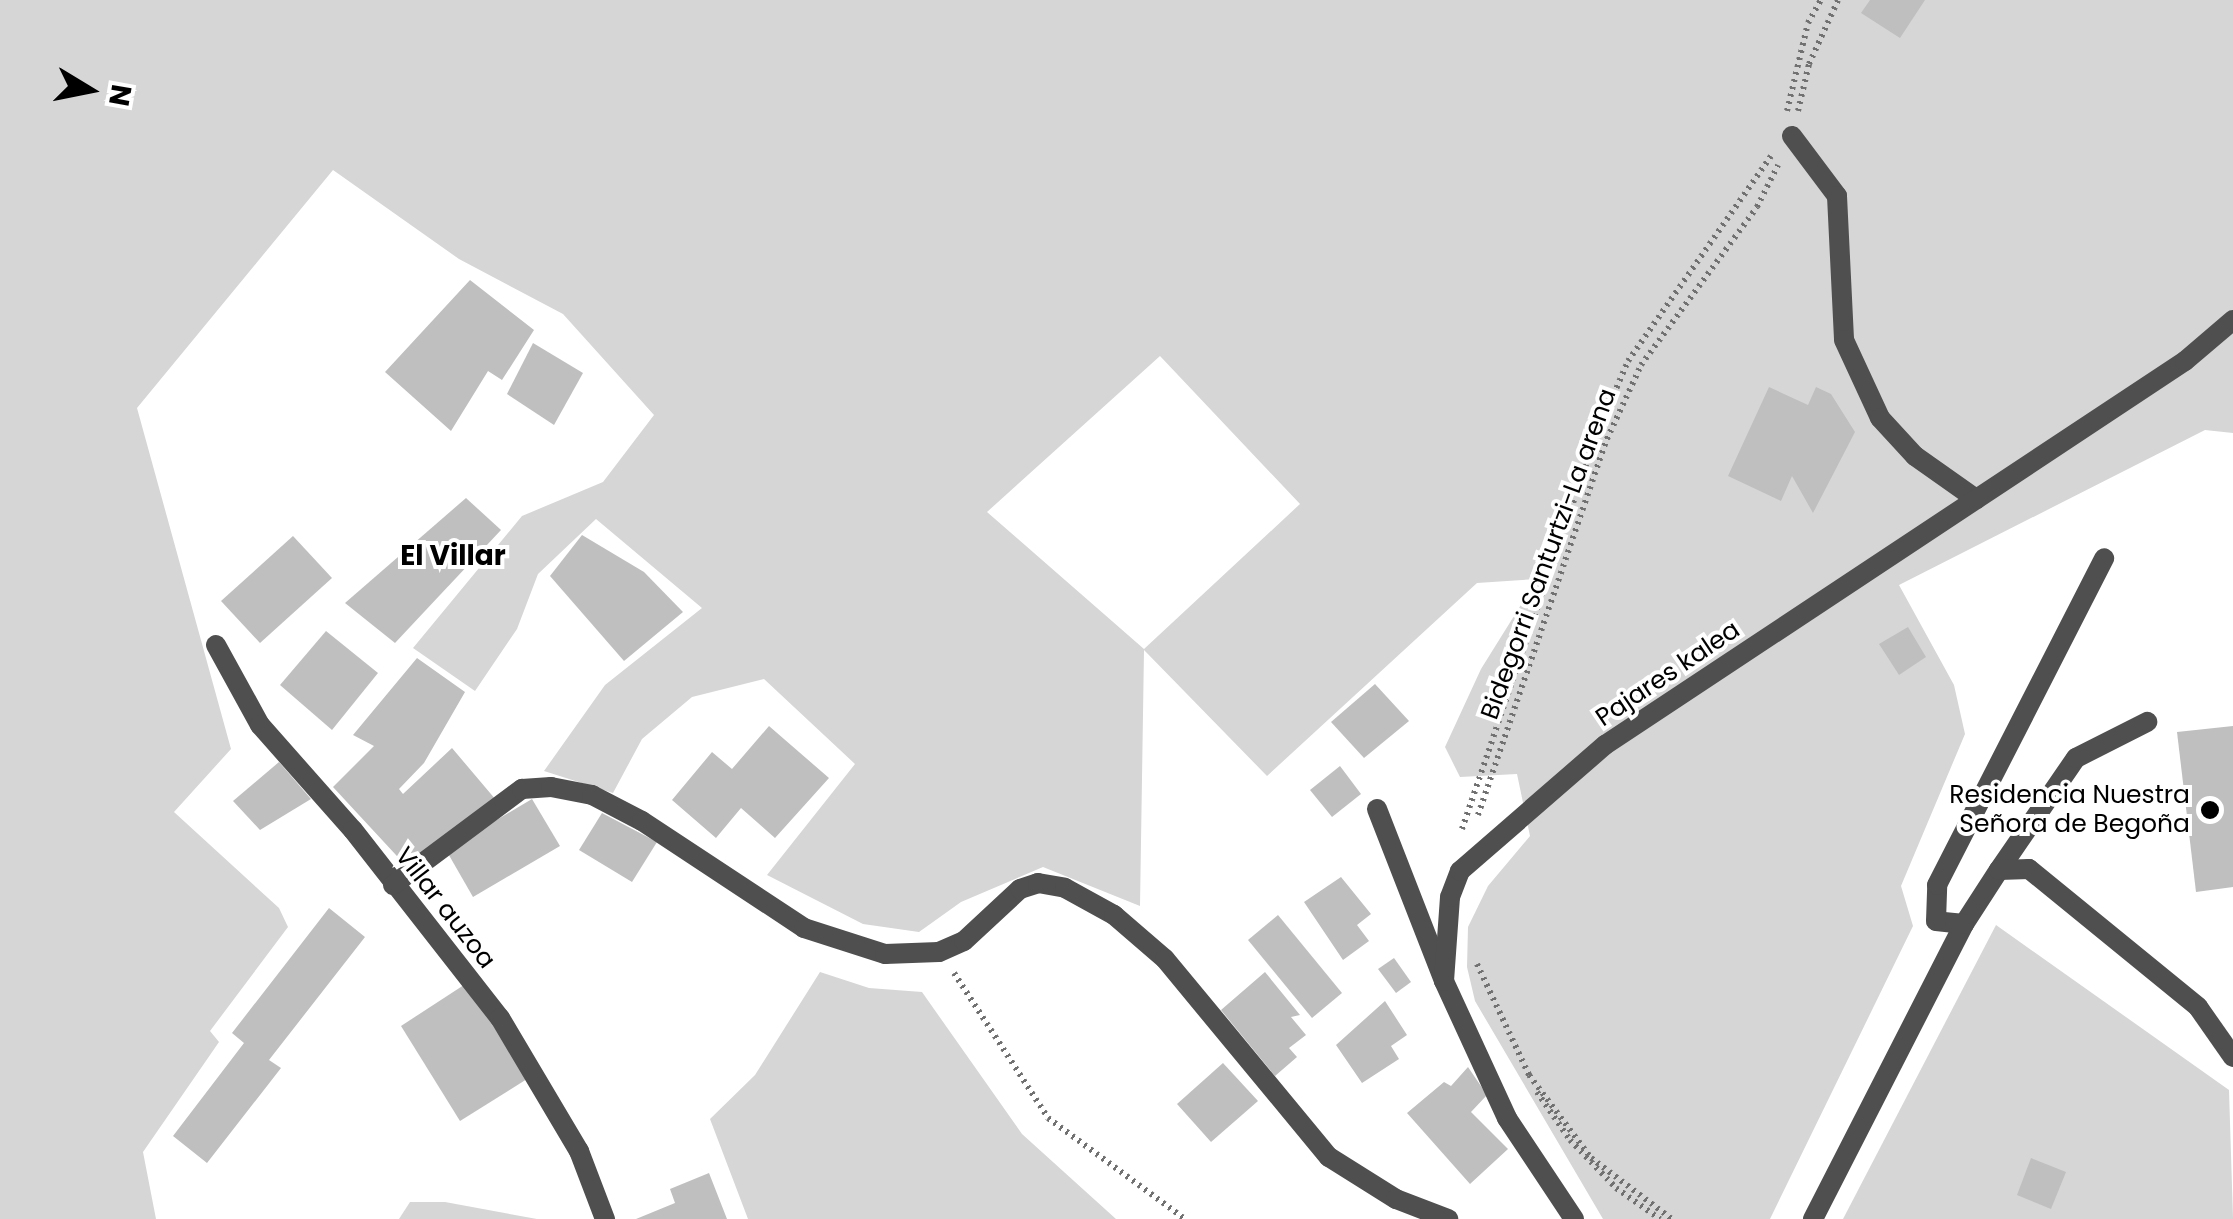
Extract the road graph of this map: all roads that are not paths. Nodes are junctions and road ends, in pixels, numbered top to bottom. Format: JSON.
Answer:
{"nodes":[{"id":1,"x":1784,"y":134,"type":"road end"},
{"id":2,"x":2233,"y":320,"type":"edge"},
{"id":3,"x":1976,"y":499,"type":"junction"},
{"id":4,"x":2104,"y":558,"type":"dead end"},
{"id":5,"x":216,"y":646,"type":"dead end"},
{"id":6,"x":2147,"y":722,"type":"dead end"},
{"id":7,"x":1376,"y":809,"type":"dead end"},
{"id":8,"x":1999,"y":870,"type":"junction"},
{"id":9,"x":394,"y":885,"type":"junction"},
{"id":10,"x":1964,"y":924,"type":"junction"},
{"id":11,"x":1444,"y":981,"type":"junction"},
{"id":12,"x":2233,"y":1058,"type":"edge"},
{"id":13,"x":605,"y":1219,"type":"edge"},
{"id":14,"x":1448,"y":1219,"type":"edge"},
{"id":15,"x":1574,"y":1219,"type":"edge"},
{"id":16,"x":1813,"y":1219,"type":"edge"}],
"edges":[{"from":1,"to":3,"type":"street"},
{"from":2,"to":3,"type":"street","name":"Pajares kalea"},
{"from":3,"to":11,"type":"street","name":"Pajares kalea"},
{"from":4,"to":10,"type":"street"},
{"from":5,"to":9,"type":"street","name":"Villar auzoa"},
{"from":6,"to":8,"type":"street"},
{"from":7,"to":11,"type":"street"},
{"from":8,"to":10,"type":"street"},
{"from":8,"to":12,"type":"street"},
{"from":9,"to":13,"type":"street","name":"Villar auzoa"},
{"from":9,"to":14,"type":"street"},
{"from":10,"to":16,"type":"street"},
{"from":11,"to":15,"type":"street"}]}
